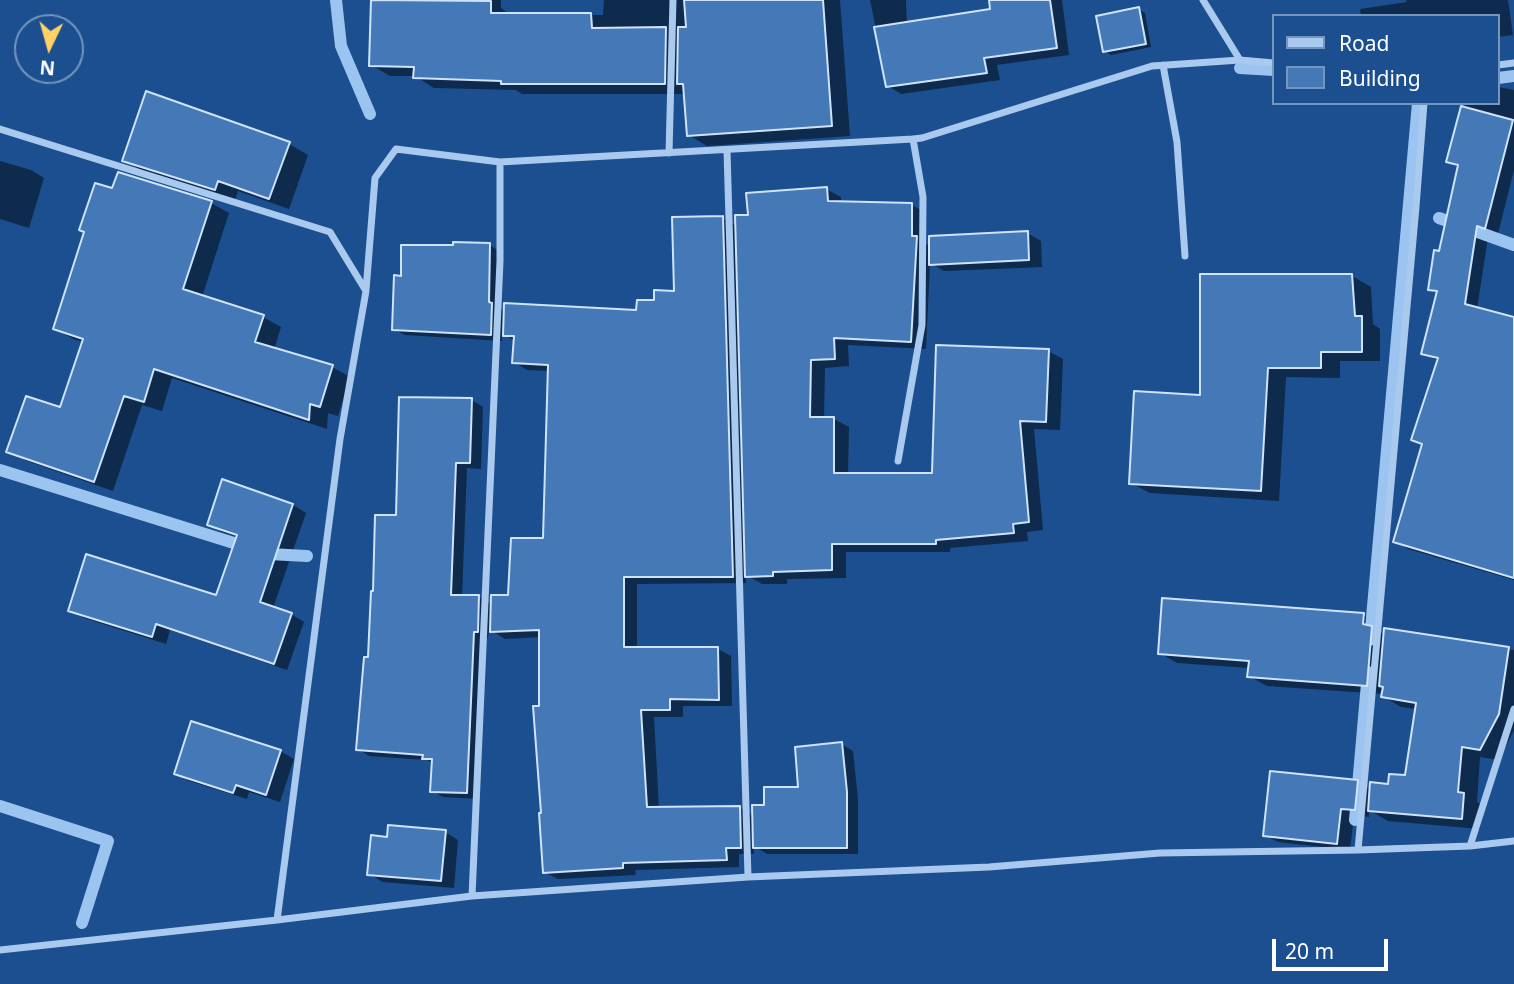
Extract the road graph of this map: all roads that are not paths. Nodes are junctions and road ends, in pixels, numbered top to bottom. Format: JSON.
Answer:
{"nodes":[{"id":1,"x":673,"y":0,"type":"edge"},
{"id":2,"x":1203,"y":0,"type":"edge"},
{"id":3,"x":1240,"y":60,"type":"junction"},
{"id":4,"x":1272,"y":63,"type":"edge"},
{"id":5,"x":1163,"y":65,"type":"junction"},
{"id":6,"x":1424,"y":105,"type":"edge"},
{"id":7,"x":0,"y":129,"type":"edge"},
{"id":8,"x":913,"y":139,"type":"junction"},
{"id":9,"x":727,"y":150,"type":"junction"},
{"id":10,"x":669,"y":153,"type":"junction"},
{"id":11,"x":500,"y":162,"type":"junction"},
{"id":12,"x":1185,"y":256,"type":"dead end"},
{"id":13,"x":366,"y":291,"type":"junction"},
{"id":14,"x":898,"y":461,"type":"dead end"},
{"id":15,"x":1514,"y":709,"type":"edge"},
{"id":16,"x":1514,"y":841,"type":"edge"},
{"id":17,"x":1470,"y":846,"type":"junction"},
{"id":18,"x":1358,"y":850,"type":"junction"},
{"id":19,"x":748,"y":877,"type":"junction"},
{"id":20,"x":472,"y":896,"type":"junction"},
{"id":21,"x":277,"y":920,"type":"junction"},
{"id":22,"x":0,"y":950,"type":"edge"}],
"edges":[{"from":1,"to":10,"type":"street"},
{"from":2,"to":3,"type":"street"},
{"from":3,"to":4,"type":"street"},
{"from":3,"to":5,"type":"street"},
{"from":5,"to":8,"type":"street"},
{"from":5,"to":12,"type":"street"},
{"from":6,"to":18,"type":"street"},
{"from":7,"to":13,"type":"street"},
{"from":8,"to":9,"type":"street"},
{"from":8,"to":14,"type":"street"},
{"from":9,"to":10,"type":"street"},
{"from":9,"to":19,"type":"street"},
{"from":10,"to":11,"type":"street"},
{"from":11,"to":13,"type":"street"},
{"from":11,"to":20,"type":"street"},
{"from":13,"to":21,"type":"street"},
{"from":15,"to":17,"type":"street"},
{"from":16,"to":17,"type":"street"},
{"from":17,"to":18,"type":"street"},
{"from":18,"to":19,"type":"street"},
{"from":19,"to":20,"type":"street"},
{"from":20,"to":21,"type":"street"},
{"from":21,"to":22,"type":"street"}]}
